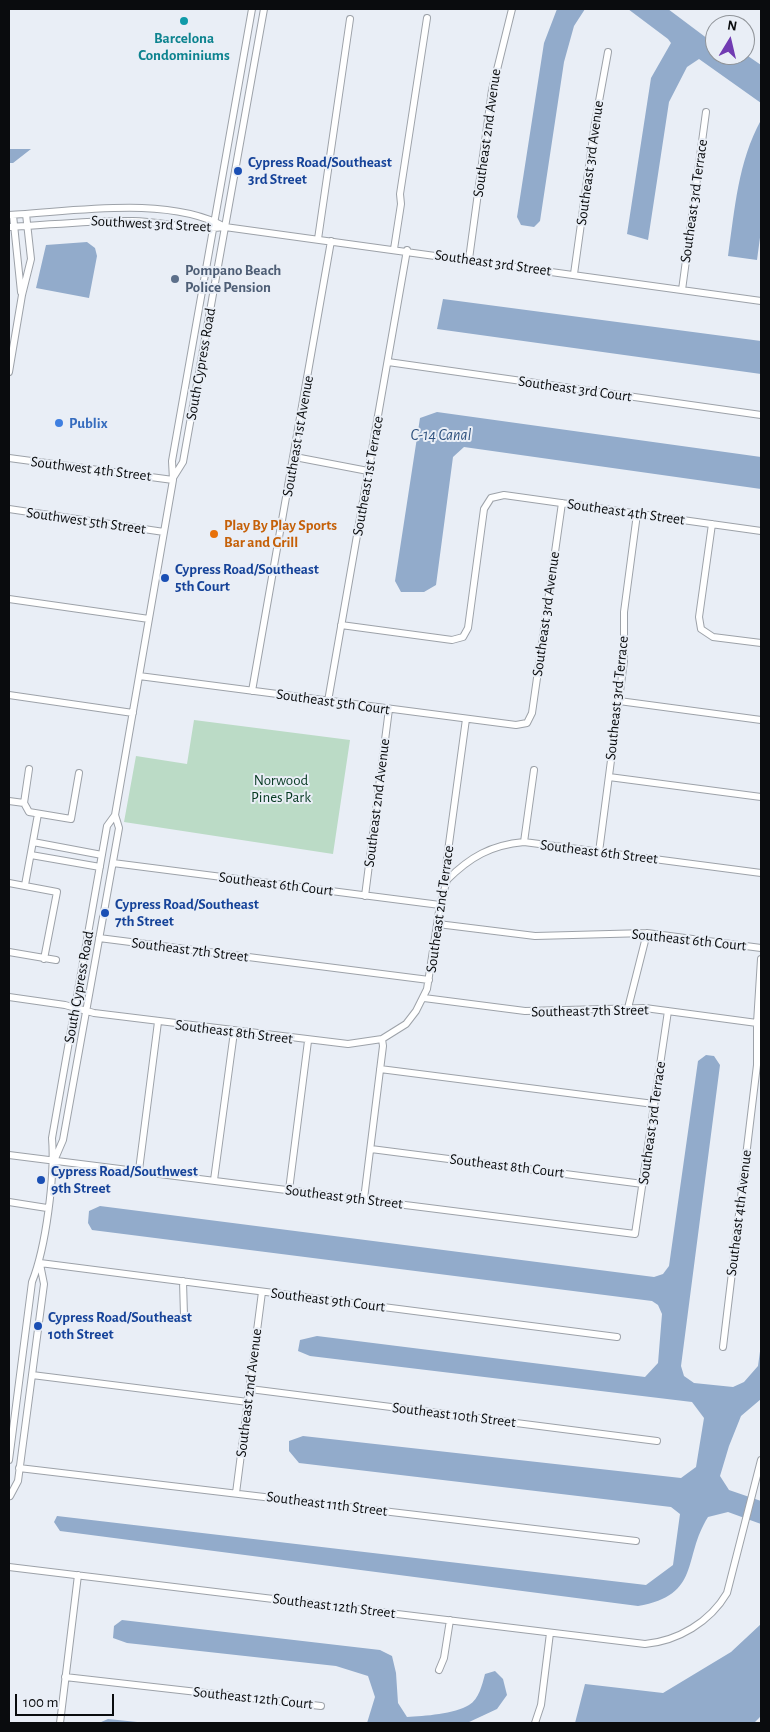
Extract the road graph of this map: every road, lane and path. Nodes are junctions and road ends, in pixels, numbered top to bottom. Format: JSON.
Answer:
{"nodes":[{"id":1,"x":252,"y":9,"type":"edge"},
{"id":2,"x":264,"y":9,"type":"edge"},
{"id":3,"x":512,"y":9,"type":"edge"},
{"id":4,"x":427,"y":18,"type":"dead end"},
{"id":5,"x":350,"y":19,"type":"dead end"},
{"id":6,"x":608,"y":52,"type":"dead end"},
{"id":7,"x":706,"y":112,"type":"dead end"},
{"id":8,"x":26,"y":214,"type":"junction"},
{"id":9,"x":11,"y":215,"type":"edge"},
{"id":10,"x":214,"y":224,"type":"junction"},
{"id":11,"x":27,"y":226,"type":"junction"},
{"id":12,"x":11,"y":227,"type":"edge"},
{"id":13,"x":225,"y":227,"type":"junction"},
{"id":14,"x":318,"y":239,"type":"junction"},
{"id":15,"x":331,"y":241,"type":"junction"},
{"id":16,"x":394,"y":249,"type":"junction"},
{"id":17,"x":406,"y":250,"type":"junction"},
{"id":18,"x":469,"y":259,"type":"junction"},
{"id":19,"x":574,"y":274,"type":"junction"},
{"id":20,"x":682,"y":290,"type":"junction"},
{"id":21,"x":22,"y":295,"type":"junction"},
{"id":22,"x":761,"y":301,"type":"edge"},
{"id":23,"x":388,"y":362,"type":"junction"},
{"id":24,"x":9,"y":372,"type":"edge"},
{"id":25,"x":761,"y":415,"type":"edge"},
{"id":26,"x":9,"y":458,"type":"edge"},
{"id":27,"x":294,"y":458,"type":"junction"},
{"id":28,"x":368,"y":471,"type":"junction"},
{"id":29,"x":173,"y":480,"type":"junction"},
{"id":30,"x":562,"y":503,"type":"junction"},
{"id":31,"x":9,"y":509,"type":"edge"},
{"id":32,"x":637,"y":514,"type":"junction"},
{"id":33,"x":712,"y":524,"type":"junction"},
{"id":34,"x":761,"y":531,"type":"edge"},
{"id":35,"x":164,"y":532,"type":"junction"},
{"id":36,"x":9,"y":599,"type":"edge"},
{"id":37,"x":149,"y":619,"type":"junction"},
{"id":38,"x":341,"y":625,"type":"junction"},
{"id":39,"x":761,"y":643,"type":"edge"},
{"id":40,"x":140,"y":676,"type":"junction"},
{"id":41,"x":252,"y":691,"type":"junction"},
{"id":42,"x":9,"y":695,"type":"edge"},
{"id":43,"x":328,"y":701,"type":"junction"},
{"id":44,"x":619,"y":702,"type":"junction"},
{"id":45,"x":389,"y":709,"type":"junction"},
{"id":46,"x":133,"y":713,"type":"junction"},
{"id":47,"x":466,"y":719,"type":"junction"},
{"id":48,"x":761,"y":720,"type":"edge"},
{"id":49,"x":527,"y":723,"type":"joint"},
{"id":50,"x":29,"y":769,"type":"dead end"},
{"id":51,"x":534,"y":770,"type":"dead end"},
{"id":52,"x":79,"y":773,"type":"dead end"},
{"id":53,"x":609,"y":777,"type":"junction"},
{"id":54,"x":761,"y":797,"type":"edge"},
{"id":55,"x":9,"y":801,"type":"edge"},
{"id":56,"x":24,"y":803,"type":"junction"},
{"id":57,"x":38,"y":814,"type":"junction"},
{"id":58,"x":115,"y":815,"type":"junction"},
{"id":59,"x":33,"y":842,"type":"junction"},
{"id":60,"x":524,"y":842,"type":"junction"},
{"id":61,"x":599,"y":852,"type":"junction"},
{"id":62,"x":102,"y":854,"type":"junction"},
{"id":63,"x":31,"y":855,"type":"junction"},
{"id":64,"x":113,"y":863,"type":"junction"},
{"id":65,"x":100,"y":867,"type":"junction"},
{"id":66,"x":761,"y":873,"type":"edge"},
{"id":67,"x":447,"y":880,"type":"junction"},
{"id":68,"x":9,"y":883,"type":"edge"},
{"id":69,"x":25,"y":885,"type":"junction"},
{"id":70,"x":365,"y":896,"type":"junction"},
{"id":71,"x":440,"y":905,"type":"junction"},
{"id":72,"x":438,"y":924,"type":"junction"},
{"id":73,"x":647,"y":933,"type":"junction"},
{"id":74,"x":99,"y":938,"type":"junction"},
{"id":75,"x":761,"y":948,"type":"edge"},
{"id":76,"x":9,"y":952,"type":"edge"},
{"id":77,"x":44,"y":958,"type":"junction"},
{"id":78,"x":761,"y":959,"type":"edge"},
{"id":79,"x":56,"y":960,"type":"dead end"},
{"id":80,"x":429,"y":980,"type":"junction"},
{"id":81,"x":9,"y":997,"type":"edge"},
{"id":82,"x":424,"y":998,"type":"junction"},
{"id":83,"x":75,"y":1008,"type":"junction"},
{"id":84,"x":628,"y":1008,"type":"junction"},
{"id":85,"x":86,"y":1011,"type":"junction"},
{"id":86,"x":668,"y":1011,"type":"junction"},
{"id":87,"x":158,"y":1022,"type":"junction"},
{"id":88,"x":757,"y":1023,"type":"junction"},
{"id":89,"x":234,"y":1032,"type":"junction"},
{"id":90,"x":382,"y":1038,"type":"junction"},
{"id":91,"x":308,"y":1041,"type":"junction"},
{"id":92,"x":380,"y":1069,"type":"junction"},
{"id":93,"x":654,"y":1104,"type":"junction"},
{"id":94,"x":371,"y":1149,"type":"junction"},
{"id":95,"x":9,"y":1155,"type":"edge"},
{"id":96,"x":54,"y":1161,"type":"junction"},
{"id":97,"x":139,"y":1170,"type":"junction"},
{"id":98,"x":214,"y":1180,"type":"junction"},
{"id":99,"x":643,"y":1184,"type":"junction"},
{"id":100,"x":289,"y":1190,"type":"junction"},
{"id":101,"x":364,"y":1199,"type":"junction"},
{"id":102,"x":9,"y":1202,"type":"edge"},
{"id":103,"x":47,"y":1208,"type":"junction"},
{"id":104,"x":635,"y":1234,"type":"joint"},
{"id":105,"x":40,"y":1263,"type":"junction"},
{"id":106,"x":183,"y":1281,"type":"junction"},
{"id":107,"x":262,"y":1292,"type":"junction"},
{"id":108,"x":184,"y":1316,"type":"dead end"},
{"id":109,"x":617,"y":1337,"type":"dead end"},
{"id":110,"x":723,"y":1347,"type":"dead end"},
{"id":111,"x":32,"y":1375,"type":"junction"},
{"id":112,"x":250,"y":1389,"type":"junction"},
{"id":113,"x":248,"y":1402,"type":"junction"},
{"id":114,"x":658,"y":1441,"type":"dead end"},
{"id":115,"x":9,"y":1460,"type":"edge"},
{"id":116,"x":761,"y":1460,"type":"edge"},
{"id":117,"x":20,"y":1468,"type":"junction"},
{"id":118,"x":236,"y":1494,"type":"junction"},
{"id":119,"x":9,"y":1497,"type":"edge"},
{"id":120,"x":636,"y":1541,"type":"dead end"},
{"id":121,"x":9,"y":1567,"type":"edge"},
{"id":122,"x":78,"y":1575,"type":"junction"},
{"id":123,"x":450,"y":1620,"type":"junction"},
{"id":124,"x":550,"y":1632,"type":"junction"},
{"id":125,"x":440,"y":1670,"type":"dead end"},
{"id":126,"x":65,"y":1677,"type":"junction"},
{"id":127,"x":321,"y":1706,"type":"dead end"},
{"id":128,"x":60,"y":1723,"type":"edge"},
{"id":129,"x":535,"y":1723,"type":"edge"}],
"edges":[{"from":1,"to":10,"type":"street","name":"South Cypress Road"},
{"from":2,"to":13,"type":"street","name":"South Cypress Road"},
{"from":3,"to":18,"type":"street","name":"Southeast 2nd Avenue"},
{"from":4,"to":16,"type":"street"},
{"from":5,"to":14,"type":"street"},
{"from":6,"to":19,"type":"street","name":"Southeast 3rd Avenue"},
{"from":7,"to":20,"type":"street","name":"Southeast 3rd Terrace"},
{"from":8,"to":9,"type":"street","name":"Southwest 3rd Street"},
{"from":8,"to":10,"type":"street","name":"Southwest 3rd Street"},
{"from":8,"to":11,"type":"street"},
{"from":9,"to":12,"type":"street"},
{"from":10,"to":11,"type":"street","name":"Southwest 3rd Street"},
{"from":10,"to":13,"type":"street","name":"Southwest 3rd Street"},
{"from":10,"to":29,"type":"street","name":"South Cypress Road"},
{"from":11,"to":12,"type":"street","name":"Southwest 3rd Street"},
{"from":11,"to":21,"type":"street"},
{"from":12,"to":21,"type":"street"},
{"from":13,"to":14,"type":"street","name":"Southeast 3rd Street"},
{"from":13,"to":29,"type":"street","name":"South Cypress Road"},
{"from":14,"to":15,"type":"street","name":"Southeast 3rd Street"},
{"from":15,"to":16,"type":"street","name":"Southeast 3rd Street"},
{"from":15,"to":27,"type":"street","name":"Southeast 1st Avenue"},
{"from":16,"to":17,"type":"street","name":"Southeast 3rd Street"},
{"from":17,"to":18,"type":"street","name":"Southeast 3rd Street"},
{"from":17,"to":23,"type":"street","name":"Southeast 1st Terrace"},
{"from":18,"to":19,"type":"street","name":"Southeast 3rd Street"},
{"from":19,"to":20,"type":"street","name":"Southeast 3rd Street"},
{"from":20,"to":22,"type":"street","name":"Southeast 3rd Street"},
{"from":21,"to":24,"type":"street"},
{"from":23,"to":25,"type":"street","name":"Southeast 3rd Court"},
{"from":23,"to":28,"type":"street","name":"Southeast 1st Terrace"},
{"from":26,"to":29,"type":"street","name":"Southwest 4th Street"},
{"from":27,"to":28,"type":"street"},
{"from":27,"to":41,"type":"street","name":"Southeast 1st Avenue"},
{"from":28,"to":38,"type":"street","name":"Southeast 1st Terrace"},
{"from":29,"to":35,"type":"street","name":"South Cypress Road"},
{"from":30,"to":32,"type":"street","name":"Southeast 4th Street"},
{"from":30,"to":38,"type":"street","name":"Southeast 4th Street"},
{"from":30,"to":49,"type":"street","name":"Southeast 3rd Avenue"},
{"from":31,"to":35,"type":"street","name":"Southwest 5th Street"},
{"from":32,"to":33,"type":"street","name":"Southeast 4th Street"},
{"from":32,"to":44,"type":"street","name":"Southeast 3rd Terrace"},
{"from":33,"to":34,"type":"street","name":"Southeast 4th Street"},
{"from":33,"to":39,"type":"street"},
{"from":35,"to":37,"type":"street","name":"South Cypress Road"},
{"from":36,"to":37,"type":"street"},
{"from":37,"to":40,"type":"street","name":"South Cypress Road"},
{"from":38,"to":43,"type":"street","name":"Southeast 1st Terrace"},
{"from":40,"to":41,"type":"street","name":"Southeast 5th Court"},
{"from":40,"to":46,"type":"street","name":"South Cypress Road"},
{"from":41,"to":43,"type":"street","name":"Southeast 5th Court"},
{"from":42,"to":46,"type":"street"},
{"from":43,"to":45,"type":"street","name":"Southeast 5th Court"},
{"from":44,"to":48,"type":"street"},
{"from":44,"to":53,"type":"street","name":"Southeast 3rd Terrace"},
{"from":45,"to":47,"type":"street","name":"Southeast 5th Court"},
{"from":45,"to":70,"type":"street","name":"Southeast 2nd Avenue"},
{"from":46,"to":58,"type":"street","name":"South Cypress Road"},
{"from":47,"to":49,"type":"street","name":"Southeast 5th Court"},
{"from":47,"to":67,"type":"street","name":"Southeast 2nd Terrace"},
{"from":50,"to":56,"type":"street"},
{"from":51,"to":60,"type":"street"},
{"from":52,"to":57,"type":"street"},
{"from":53,"to":54,"type":"street"},
{"from":53,"to":61,"type":"street","name":"Southeast 3rd Terrace"},
{"from":55,"to":56,"type":"street"},
{"from":56,"to":57,"type":"street"},
{"from":57,"to":59,"type":"street"},
{"from":58,"to":62,"type":"street","name":"South Cypress Road"},
{"from":58,"to":64,"type":"street","name":"South Cypress Road"},
{"from":59,"to":62,"type":"street"},
{"from":59,"to":63,"type":"street"},
{"from":60,"to":61,"type":"street","name":"Southeast 6th Street"},
{"from":60,"to":67,"type":"street","name":"Southeast 6th Street"},
{"from":61,"to":66,"type":"street","name":"Southeast 6th Street"},
{"from":62,"to":65,"type":"street","name":"South Cypress Road"},
{"from":63,"to":65,"type":"street"},
{"from":63,"to":69,"type":"street"},
{"from":64,"to":70,"type":"street","name":"Southeast 6th Court"},
{"from":64,"to":74,"type":"street","name":"South Cypress Road"},
{"from":65,"to":83,"type":"street","name":"South Cypress Road"},
{"from":67,"to":71,"type":"street","name":"Southeast 2nd Terrace"},
{"from":68,"to":69,"type":"street"},
{"from":69,"to":77,"type":"street"},
{"from":70,"to":71,"type":"street","name":"Southeast 6th Court"},
{"from":71,"to":72,"type":"street","name":"Southeast 2nd Terrace"},
{"from":72,"to":73,"type":"street","name":"Southeast 6th Court"},
{"from":72,"to":80,"type":"street","name":"Southeast 2nd Terrace"},
{"from":73,"to":75,"type":"street","name":"Southeast 6th Court"},
{"from":73,"to":84,"type":"street"},
{"from":74,"to":80,"type":"street","name":"Southeast 7th Street"},
{"from":74,"to":85,"type":"street","name":"South Cypress Road"},
{"from":76,"to":77,"type":"street"},
{"from":77,"to":79,"type":"street"},
{"from":78,"to":88,"type":"street","name":"Southeast 4th Avenue"},
{"from":80,"to":82,"type":"street","name":"Southeast 2nd Terrace"},
{"from":81,"to":83,"type":"street","name":"Southeast 8th Street"},
{"from":82,"to":84,"type":"street","name":"Southeast 7th Street"},
{"from":82,"to":90,"type":"street","name":"Southeast 2nd Terrace"},
{"from":83,"to":85,"type":"street","name":"Southeast 8th Street"},
{"from":83,"to":96,"type":"street","name":"South Cypress Road"},
{"from":84,"to":86,"type":"street","name":"Southeast 7th Street"},
{"from":85,"to":87,"type":"street","name":"Southeast 8th Street"},
{"from":85,"to":96,"type":"street","name":"South Cypress Road"},
{"from":86,"to":88,"type":"street","name":"Southeast 7th Street"},
{"from":86,"to":93,"type":"street","name":"Southeast 3rd Terrace"},
{"from":87,"to":89,"type":"street","name":"Southeast 8th Street"},
{"from":87,"to":97,"type":"street"},
{"from":88,"to":110,"type":"street","name":"Southeast 4th Avenue"},
{"from":89,"to":91,"type":"street","name":"Southeast 8th Street"},
{"from":89,"to":98,"type":"street"},
{"from":90,"to":91,"type":"street","name":"Southeast 8th Street"},
{"from":90,"to":92,"type":"street"},
{"from":91,"to":100,"type":"street"},
{"from":92,"to":93,"type":"street"},
{"from":92,"to":94,"type":"street"},
{"from":93,"to":99,"type":"street","name":"Southeast 3rd Terrace"},
{"from":94,"to":99,"type":"street","name":"Southeast 8th Court"},
{"from":94,"to":101,"type":"street"},
{"from":95,"to":96,"type":"street","name":"Southeast 9th Street"},
{"from":96,"to":97,"type":"street","name":"Southeast 9th Street"},
{"from":96,"to":103,"type":"street","name":"South Cypress Road"},
{"from":97,"to":98,"type":"street","name":"Southeast 9th Street"},
{"from":98,"to":100,"type":"street","name":"Southeast 9th Street"},
{"from":99,"to":104,"type":"street","name":"Southeast 3rd Terrace"},
{"from":100,"to":101,"type":"street","name":"Southeast 9th Street"},
{"from":101,"to":104,"type":"street","name":"Southeast 9th Street"},
{"from":102,"to":103,"type":"street"},
{"from":103,"to":105,"type":"street","name":"South Cypress Road"},
{"from":105,"to":106,"type":"street","name":"Southeast 9th Court"},
{"from":105,"to":111,"type":"street","name":"South Cypress Road"},
{"from":105,"to":115,"type":"street","name":"South Cypress Road"},
{"from":106,"to":107,"type":"street","name":"Southeast 9th Court"},
{"from":106,"to":108,"type":"street"},
{"from":107,"to":109,"type":"street","name":"Southeast 9th Court"},
{"from":107,"to":112,"type":"street","name":"Southeast 2nd Avenue"},
{"from":111,"to":113,"type":"street"},
{"from":111,"to":117,"type":"street","name":"South Cypress Road"},
{"from":112,"to":113,"type":"street","name":"Southeast 2nd Avenue"},
{"from":112,"to":114,"type":"street","name":"Southeast 10th Street"},
{"from":113,"to":118,"type":"street","name":"Southeast 2nd Avenue"},
{"from":116,"to":124,"type":"street","name":"Southeast 12th Street"},
{"from":117,"to":118,"type":"street","name":"Southeast 11th Street"},
{"from":117,"to":119,"type":"street","name":"South Cypress Road"},
{"from":118,"to":120,"type":"street","name":"Southeast 11th Street"},
{"from":121,"to":122,"type":"street","name":"Southeast 12th Street"},
{"from":122,"to":123,"type":"street","name":"Southeast 12th Street"},
{"from":122,"to":126,"type":"street"},
{"from":123,"to":124,"type":"street","name":"Southeast 12th Street"},
{"from":123,"to":125,"type":"street"},
{"from":124,"to":129,"type":"street"},
{"from":126,"to":127,"type":"street","name":"Southeast 12th Court"},
{"from":126,"to":128,"type":"street"}]}
